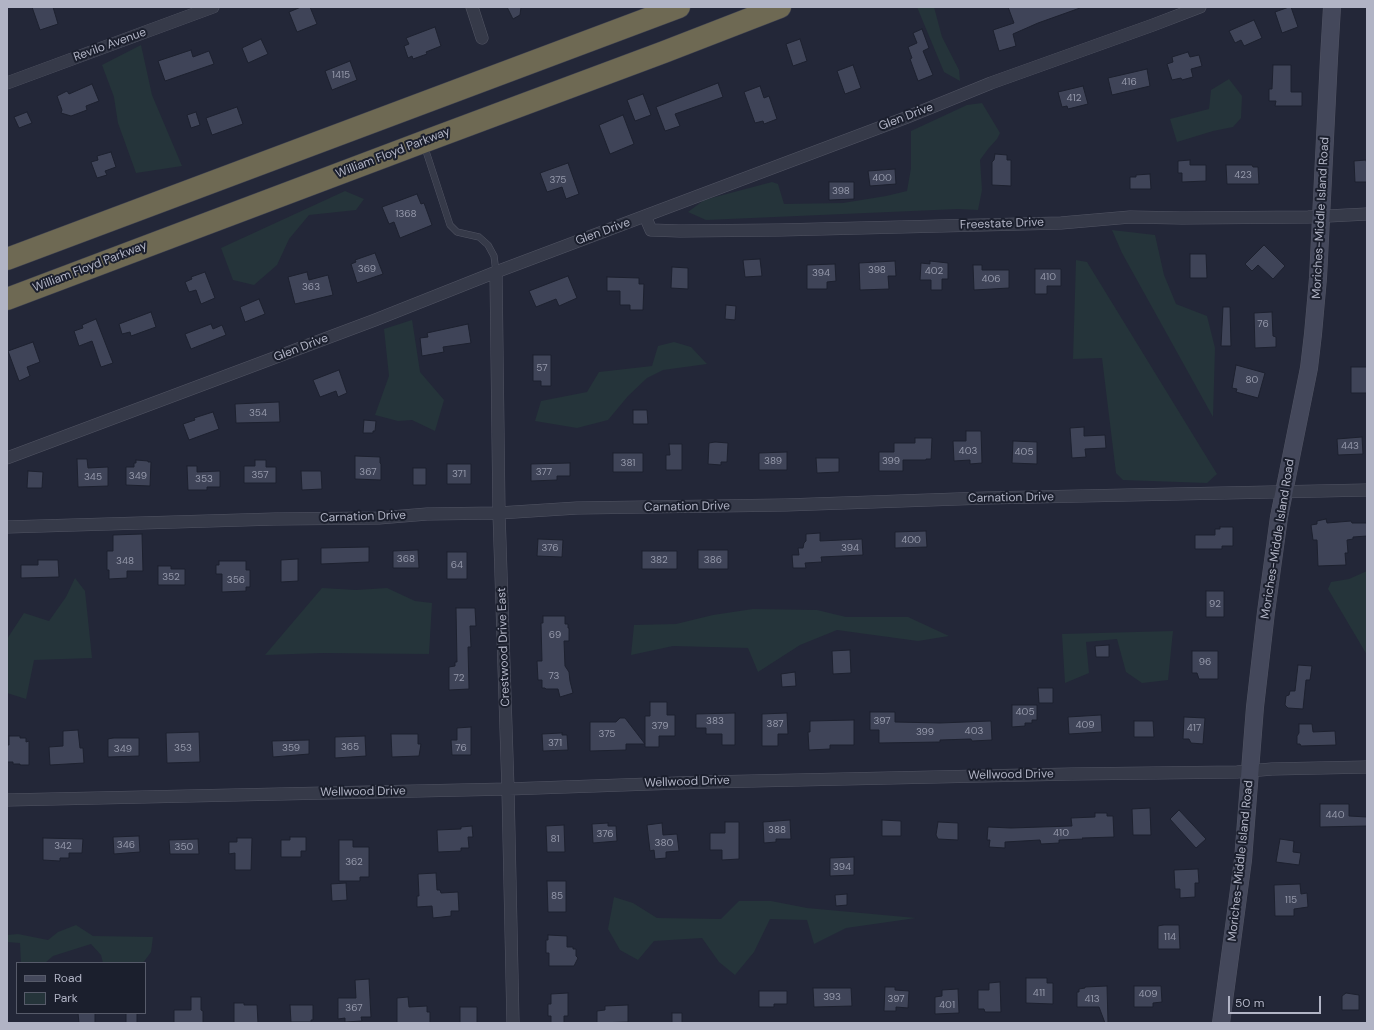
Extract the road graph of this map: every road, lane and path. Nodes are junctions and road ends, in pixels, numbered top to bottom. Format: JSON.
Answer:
{"nodes":[{"id":1,"x":212,"y":7,"type":"edge"},
{"id":2,"x":472,"y":7,"type":"edge"},
{"id":3,"x":679,"y":7,"type":"edge"},
{"id":4,"x":780,"y":7,"type":"edge"},
{"id":5,"x":1200,"y":7,"type":"edge"},
{"id":6,"x":1332,"y":7,"type":"edge"},
{"id":7,"x":482,"y":38,"type":"dead end"},
{"id":8,"x":7,"y":83,"type":"edge"},
{"id":9,"x":423,"y":142,"type":"junction"},
{"id":10,"x":1367,"y":214,"type":"edge"},
{"id":11,"x":645,"y":216,"type":"junction"},
{"id":12,"x":1321,"y":216,"type":"junction"},
{"id":13,"x":7,"y":259,"type":"edge"},
{"id":14,"x":496,"y":272,"type":"junction"},
{"id":15,"x":7,"y":299,"type":"edge"},
{"id":16,"x":7,"y":458,"type":"edge"},
{"id":17,"x":1367,"y":490,"type":"edge"},
{"id":18,"x":1283,"y":491,"type":"junction"},
{"id":19,"x":500,"y":513,"type":"junction"},
{"id":20,"x":7,"y":527,"type":"edge"},
{"id":21,"x":1367,"y":767,"type":"edge"},
{"id":22,"x":1250,"y":772,"type":"junction"},
{"id":23,"x":508,"y":789,"type":"junction"},
{"id":24,"x":7,"y":800,"type":"edge"},
{"id":25,"x":513,"y":1023,"type":"edge"},
{"id":26,"x":1221,"y":1023,"type":"edge"}],
"edges":[{"from":1,"to":8,"type":"street","name":"Revilo Avenue"},
{"from":2,"to":7,"type":"street"},
{"from":3,"to":13,"type":"highway"},
{"from":4,"to":9,"type":"highway","name":"William Floyd Parkway"},
{"from":5,"to":11,"type":"street","name":"Glen Drive"},
{"from":6,"to":12,"type":"main road","name":"Moriches-Middle Island Road"},
{"from":9,"to":14,"type":"lane"},
{"from":9,"to":15,"type":"highway","name":"William Floyd Parkway"},
{"from":10,"to":12,"type":"street","name":"Freestate Drive"},
{"from":11,"to":12,"type":"street","name":"Freestate Drive"},
{"from":11,"to":14,"type":"street","name":"Glen Drive"},
{"from":12,"to":18,"type":"main road","name":"Moriches-Middle Island Road"},
{"from":14,"to":16,"type":"street","name":"Glen Drive"},
{"from":14,"to":19,"type":"street","name":"Crestwood Drive East"},
{"from":17,"to":18,"type":"street","name":"Carnation Drive"},
{"from":18,"to":19,"type":"street","name":"Carnation Drive"},
{"from":18,"to":22,"type":"main road","name":"Moriches-Middle Island Road"},
{"from":19,"to":20,"type":"street","name":"Carnation Drive"},
{"from":19,"to":23,"type":"street","name":"Crestwood Drive East"},
{"from":21,"to":22,"type":"street","name":"Wellwood Drive"},
{"from":22,"to":23,"type":"street","name":"Wellwood Drive"},
{"from":22,"to":26,"type":"main road","name":"Moriches-Middle Island Road"},
{"from":23,"to":24,"type":"street","name":"Wellwood Drive"},
{"from":23,"to":25,"type":"street","name":"Crestwood Drive East"}]}
